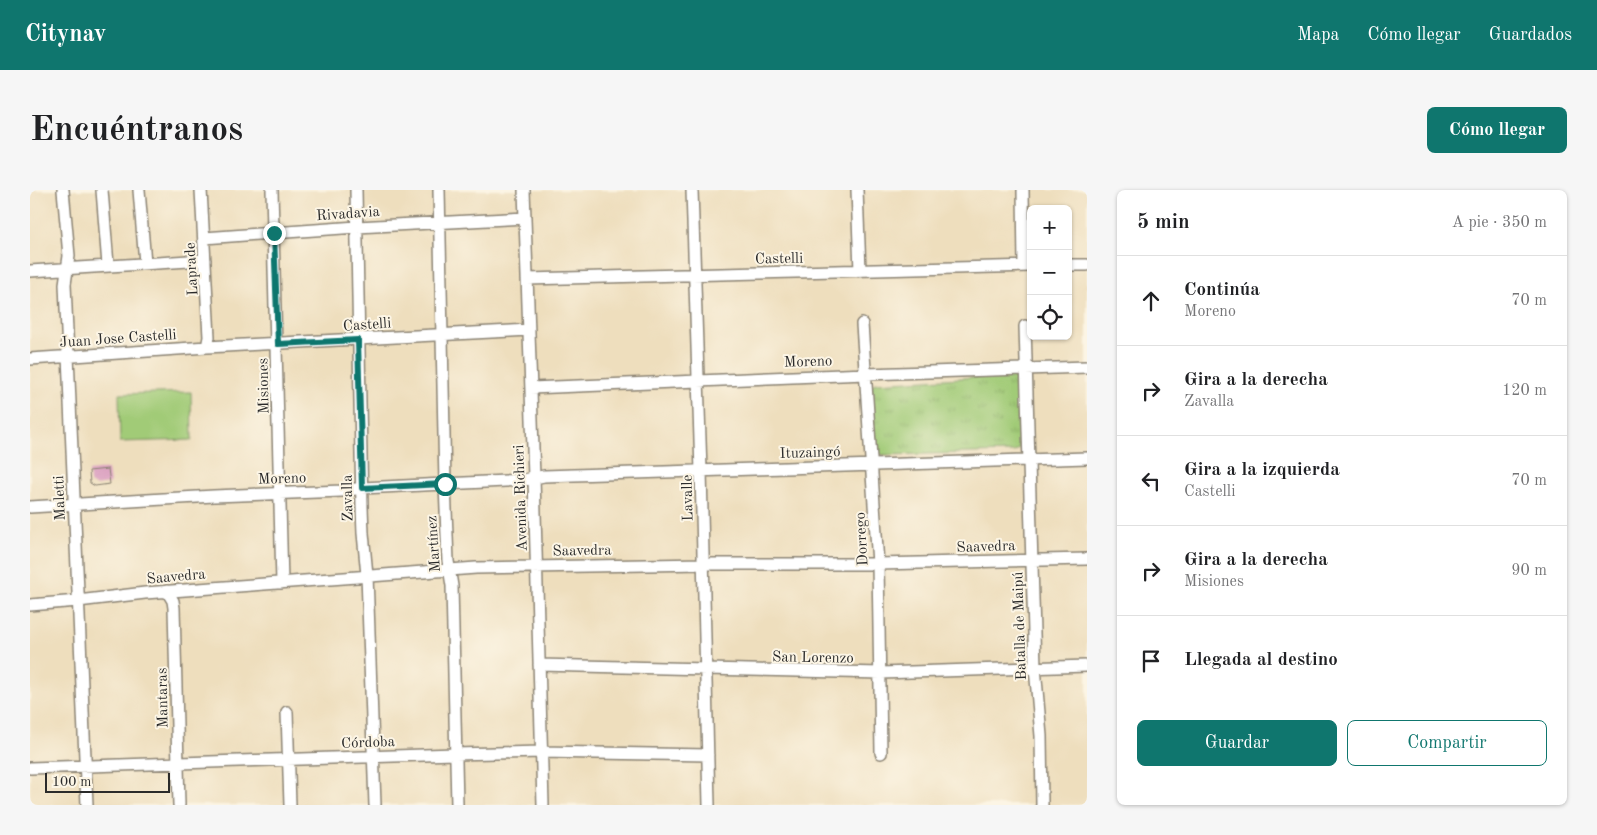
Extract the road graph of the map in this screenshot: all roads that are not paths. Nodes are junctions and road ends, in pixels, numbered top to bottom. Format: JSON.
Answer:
{"nodes":[{"id":1,"x":63,"y":190,"type":"edge"},
{"id":2,"x":102,"y":190,"type":"edge"},
{"id":3,"x":139,"y":190,"type":"edge"},
{"id":4,"x":202,"y":190,"type":"edge"},
{"id":5,"x":272,"y":190,"type":"edge"},
{"id":6,"x":356,"y":190,"type":"edge"},
{"id":7,"x":439,"y":190,"type":"edge"},
{"id":8,"x":524,"y":190,"type":"edge"},
{"id":9,"x":692,"y":190,"type":"edge"},
{"id":10,"x":857,"y":190,"type":"edge"},
{"id":11,"x":1023,"y":190,"type":"edge"},
{"id":12,"x":525,"y":218,"type":"junction"},
{"id":13,"x":439,"y":222,"type":"junction"},
{"id":14,"x":357,"y":227,"type":"junction"},
{"id":15,"x":274,"y":233,"type":"junction"},
{"id":16,"x":204,"y":238,"type":"junction"},
{"id":17,"x":205,"y":260,"type":"junction"},
{"id":18,"x":144,"y":263,"type":"junction"},
{"id":19,"x":108,"y":265,"type":"junction"},
{"id":20,"x":1072,"y":265,"type":"edge"},
{"id":21,"x":1087,"y":265,"type":"edge"},
{"id":22,"x":1027,"y":266,"type":"edge"},
{"id":23,"x":67,"y":268,"type":"junction"},
{"id":24,"x":860,"y":271,"type":"junction"},
{"id":25,"x":30,"y":272,"type":"edge"},
{"id":26,"x":694,"y":275,"type":"junction"},
{"id":27,"x":527,"y":280,"type":"junction"},
{"id":28,"x":862,"y":324,"type":"dead end"},
{"id":29,"x":1025,"y":326,"type":"dead end"},
{"id":30,"x":529,"y":330,"type":"junction"},
{"id":31,"x":442,"y":334,"type":"junction"},
{"id":32,"x":358,"y":340,"type":"junction"},
{"id":33,"x":278,"y":344,"type":"junction"},
{"id":34,"x":207,"y":347,"type":"junction"},
{"id":35,"x":68,"y":357,"type":"junction"},
{"id":36,"x":30,"y":359,"type":"edge"},
{"id":37,"x":1087,"y":367,"type":"edge"},
{"id":38,"x":1027,"y":369,"type":"junction"},
{"id":39,"x":866,"y":374,"type":"junction"},
{"id":40,"x":699,"y":380,"type":"junction"},
{"id":41,"x":531,"y":388,"type":"junction"},
{"id":42,"x":1087,"y":458,"type":"edge"},
{"id":43,"x":1030,"y":460,"type":"junction"},
{"id":44,"x":872,"y":465,"type":"junction"},
{"id":45,"x":701,"y":471,"type":"junction"},
{"id":46,"x":534,"y":477,"type":"junction"},
{"id":47,"x":445,"y":484,"type":"junction"},
{"id":48,"x":362,"y":488,"type":"junction"},
{"id":49,"x":279,"y":494,"type":"junction"},
{"id":50,"x":74,"y":504,"type":"junction"},
{"id":51,"x":30,"y":507,"type":"edge"},
{"id":52,"x":1087,"y":559,"type":"edge"},
{"id":53,"x":1032,"y":560,"type":"junction"},
{"id":54,"x":704,"y":564,"type":"junction"},
{"id":55,"x":878,"y":564,"type":"junction"},
{"id":56,"x":536,"y":566,"type":"junction"},
{"id":57,"x":450,"y":571,"type":"junction"},
{"id":58,"x":367,"y":575,"type":"junction"},
{"id":59,"x":282,"y":582,"type":"junction"},
{"id":60,"x":167,"y":591,"type":"junction"},
{"id":61,"x":78,"y":601,"type":"junction"},
{"id":62,"x":30,"y":605,"type":"edge"},
{"id":63,"x":539,"y":665,"type":"junction"},
{"id":64,"x":1087,"y":666,"type":"edge"},
{"id":65,"x":1035,"y":667,"type":"junction"},
{"id":66,"x":705,"y":670,"type":"junction"},
{"id":67,"x":881,"y":673,"type":"junction"},
{"id":68,"x":287,"y":712,"type":"dead end"},
{"id":69,"x":541,"y":752,"type":"junction"},
{"id":70,"x":881,"y":753,"type":"dead end"},
{"id":71,"x":456,"y":754,"type":"junction"},
{"id":72,"x":708,"y":755,"type":"junction"},
{"id":73,"x":373,"y":757,"type":"junction"},
{"id":74,"x":289,"y":759,"type":"junction"},
{"id":75,"x":178,"y":764,"type":"junction"},
{"id":76,"x":85,"y":766,"type":"junction"},
{"id":77,"x":30,"y":768,"type":"edge"},
{"id":78,"x":87,"y":805,"type":"edge"},
{"id":79,"x":179,"y":805,"type":"edge"},
{"id":80,"x":290,"y":805,"type":"edge"},
{"id":81,"x":375,"y":805,"type":"edge"},
{"id":82,"x":457,"y":805,"type":"edge"},
{"id":83,"x":544,"y":805,"type":"edge"},
{"id":84,"x":709,"y":805,"type":"edge"},
{"id":85,"x":1042,"y":805,"type":"edge"}],
"edges":[{"from":1,"to":23,"type":"street","name":"Maletti"},
{"from":2,"to":19,"type":"street"},
{"from":3,"to":18,"type":"street"},
{"from":4,"to":16,"type":"street","name":"Laprade"},
{"from":5,"to":15,"type":"street","name":"Misiones"},
{"from":6,"to":14,"type":"street","name":"Zavalla"},
{"from":7,"to":13,"type":"street","name":"Martínez"},
{"from":8,"to":12,"type":"street","name":"Avenida Richieri"},
{"from":9,"to":26,"type":"street","name":"Lavalle"},
{"from":10,"to":24,"type":"street"},
{"from":11,"to":22,"type":"street"},
{"from":12,"to":13,"type":"street","name":"Rivadavia"},
{"from":12,"to":27,"type":"street","name":"Avenida Richieri"},
{"from":13,"to":14,"type":"street","name":"Rivadavia"},
{"from":13,"to":31,"type":"street","name":"Martínez"},
{"from":14,"to":15,"type":"street","name":"Rivadavia"},
{"from":14,"to":32,"type":"street","name":"Zavalla"},
{"from":15,"to":16,"type":"street","name":"Rivadavia"},
{"from":15,"to":33,"type":"street","name":"Misiones"},
{"from":16,"to":17,"type":"street","name":"Laprade"},
{"from":17,"to":18,"type":"street"},
{"from":17,"to":34,"type":"street","name":"Laprade"},
{"from":18,"to":19,"type":"street"},
{"from":19,"to":23,"type":"street"},
{"from":20,"to":21,"type":"street"},
{"from":22,"to":24,"type":"street","name":"Castelli"},
{"from":23,"to":25,"type":"street"},
{"from":23,"to":35,"type":"street","name":"Maletti"},
{"from":24,"to":26,"type":"street","name":"Castelli"},
{"from":26,"to":27,"type":"street","name":"Castelli"},
{"from":26,"to":40,"type":"street","name":"Lavalle"},
{"from":27,"to":30,"type":"street","name":"Avenida Richieri"},
{"from":28,"to":39,"type":"street","name":"Dorrego"},
{"from":29,"to":38,"type":"street","name":"Batalla de Maipú"},
{"from":30,"to":31,"type":"street","name":"Castelli"},
{"from":30,"to":41,"type":"street","name":"Avenida Richieri"},
{"from":31,"to":32,"type":"street","name":"Castelli"},
{"from":31,"to":47,"type":"street","name":"Martínez"},
{"from":32,"to":33,"type":"street","name":"Castelli"},
{"from":32,"to":48,"type":"street","name":"Zavalla"},
{"from":33,"to":34,"type":"street","name":"Castelli"},
{"from":33,"to":49,"type":"street","name":"Misiones"},
{"from":34,"to":35,"type":"street","name":"Juan Jose Castelli"},
{"from":35,"to":36,"type":"street","name":"Juan Jose Castelli"},
{"from":35,"to":50,"type":"street","name":"Maletti"},
{"from":37,"to":38,"type":"street","name":"Moreno"},
{"from":38,"to":39,"type":"street","name":"Moreno"},
{"from":38,"to":43,"type":"street","name":"Batalla de Maipú"},
{"from":39,"to":40,"type":"street","name":"Moreno"},
{"from":39,"to":44,"type":"street","name":"Dorrego"},
{"from":40,"to":41,"type":"street","name":"Moreno"},
{"from":40,"to":45,"type":"street","name":"Lavalle"},
{"from":41,"to":46,"type":"street","name":"Avenida Richieri"},
{"from":42,"to":43,"type":"street","name":"Ituzaingó"},
{"from":43,"to":44,"type":"street","name":"Ituzaingó"},
{"from":43,"to":53,"type":"street","name":"Batalla de Maipú"},
{"from":44,"to":45,"type":"street","name":"Ituzaingó"},
{"from":44,"to":55,"type":"street","name":"Dorrego"},
{"from":45,"to":46,"type":"street","name":"Ituzaingó"},
{"from":45,"to":54,"type":"street","name":"Lavalle"},
{"from":46,"to":47,"type":"street","name":"Moreno"},
{"from":46,"to":56,"type":"street","name":"Avenida Richieri"},
{"from":47,"to":48,"type":"street","name":"Moreno"},
{"from":47,"to":57,"type":"street","name":"Martínez"},
{"from":48,"to":49,"type":"street","name":"Moreno"},
{"from":48,"to":58,"type":"street","name":"Zavalla"},
{"from":49,"to":50,"type":"street","name":"Moreno"},
{"from":49,"to":59,"type":"street","name":"Misiones"},
{"from":50,"to":51,"type":"street","name":"Moreno"},
{"from":50,"to":61,"type":"street","name":"Maletti"},
{"from":52,"to":53,"type":"street","name":"Saavedra"},
{"from":53,"to":55,"type":"street","name":"Saavedra"},
{"from":53,"to":65,"type":"street","name":"Batalla de Maipú"},
{"from":54,"to":55,"type":"street","name":"Saavedra"},
{"from":54,"to":56,"type":"street","name":"Saavedra"},
{"from":54,"to":66,"type":"street","name":"Lavalle"},
{"from":55,"to":67,"type":"street","name":"Dorrego"},
{"from":56,"to":57,"type":"street","name":"Saavedra"},
{"from":56,"to":63,"type":"street","name":"Avenida Richieri"},
{"from":57,"to":58,"type":"street","name":"Saavedra"},
{"from":57,"to":71,"type":"street","name":"Martínez"},
{"from":58,"to":59,"type":"street","name":"Saavedra"},
{"from":58,"to":73,"type":"street","name":"Zavalla"},
{"from":59,"to":60,"type":"street","name":"Saavedra"},
{"from":60,"to":61,"type":"street","name":"Saavedra"},
{"from":60,"to":75,"type":"street","name":"Mantaras"},
{"from":61,"to":62,"type":"street","name":"Saavedra"},
{"from":61,"to":76,"type":"street","name":"Maletti"},
{"from":63,"to":66,"type":"street","name":"San Lorenzo"},
{"from":63,"to":69,"type":"street","name":"Avenida Richieri"},
{"from":64,"to":65,"type":"street","name":"San Lorenzo"},
{"from":65,"to":67,"type":"street","name":"San Lorenzo"},
{"from":65,"to":85,"type":"street","name":"Batalla de Maipú"},
{"from":66,"to":67,"type":"street","name":"San Lorenzo"},
{"from":66,"to":72,"type":"street","name":"Lavalle"},
{"from":67,"to":70,"type":"street","name":"Dorrego"},
{"from":68,"to":74,"type":"street"},
{"from":69,"to":71,"type":"street","name":"Córdoba"},
{"from":69,"to":72,"type":"street","name":"Córdoba"},
{"from":69,"to":83,"type":"street","name":"Avenida Richieri"},
{"from":71,"to":73,"type":"street","name":"Córdoba"},
{"from":71,"to":82,"type":"street","name":"Martínez"},
{"from":72,"to":84,"type":"street","name":"Lavalle"},
{"from":73,"to":74,"type":"street","name":"Córdoba"},
{"from":73,"to":81,"type":"street","name":"Zavalla"},
{"from":74,"to":75,"type":"street","name":"Córdoba"},
{"from":74,"to":80,"type":"street"},
{"from":75,"to":76,"type":"street","name":"Córdoba"},
{"from":75,"to":79,"type":"street","name":"Mantaras"},
{"from":76,"to":77,"type":"street","name":"Córdoba"},
{"from":76,"to":78,"type":"street","name":"Maletti"}]}
